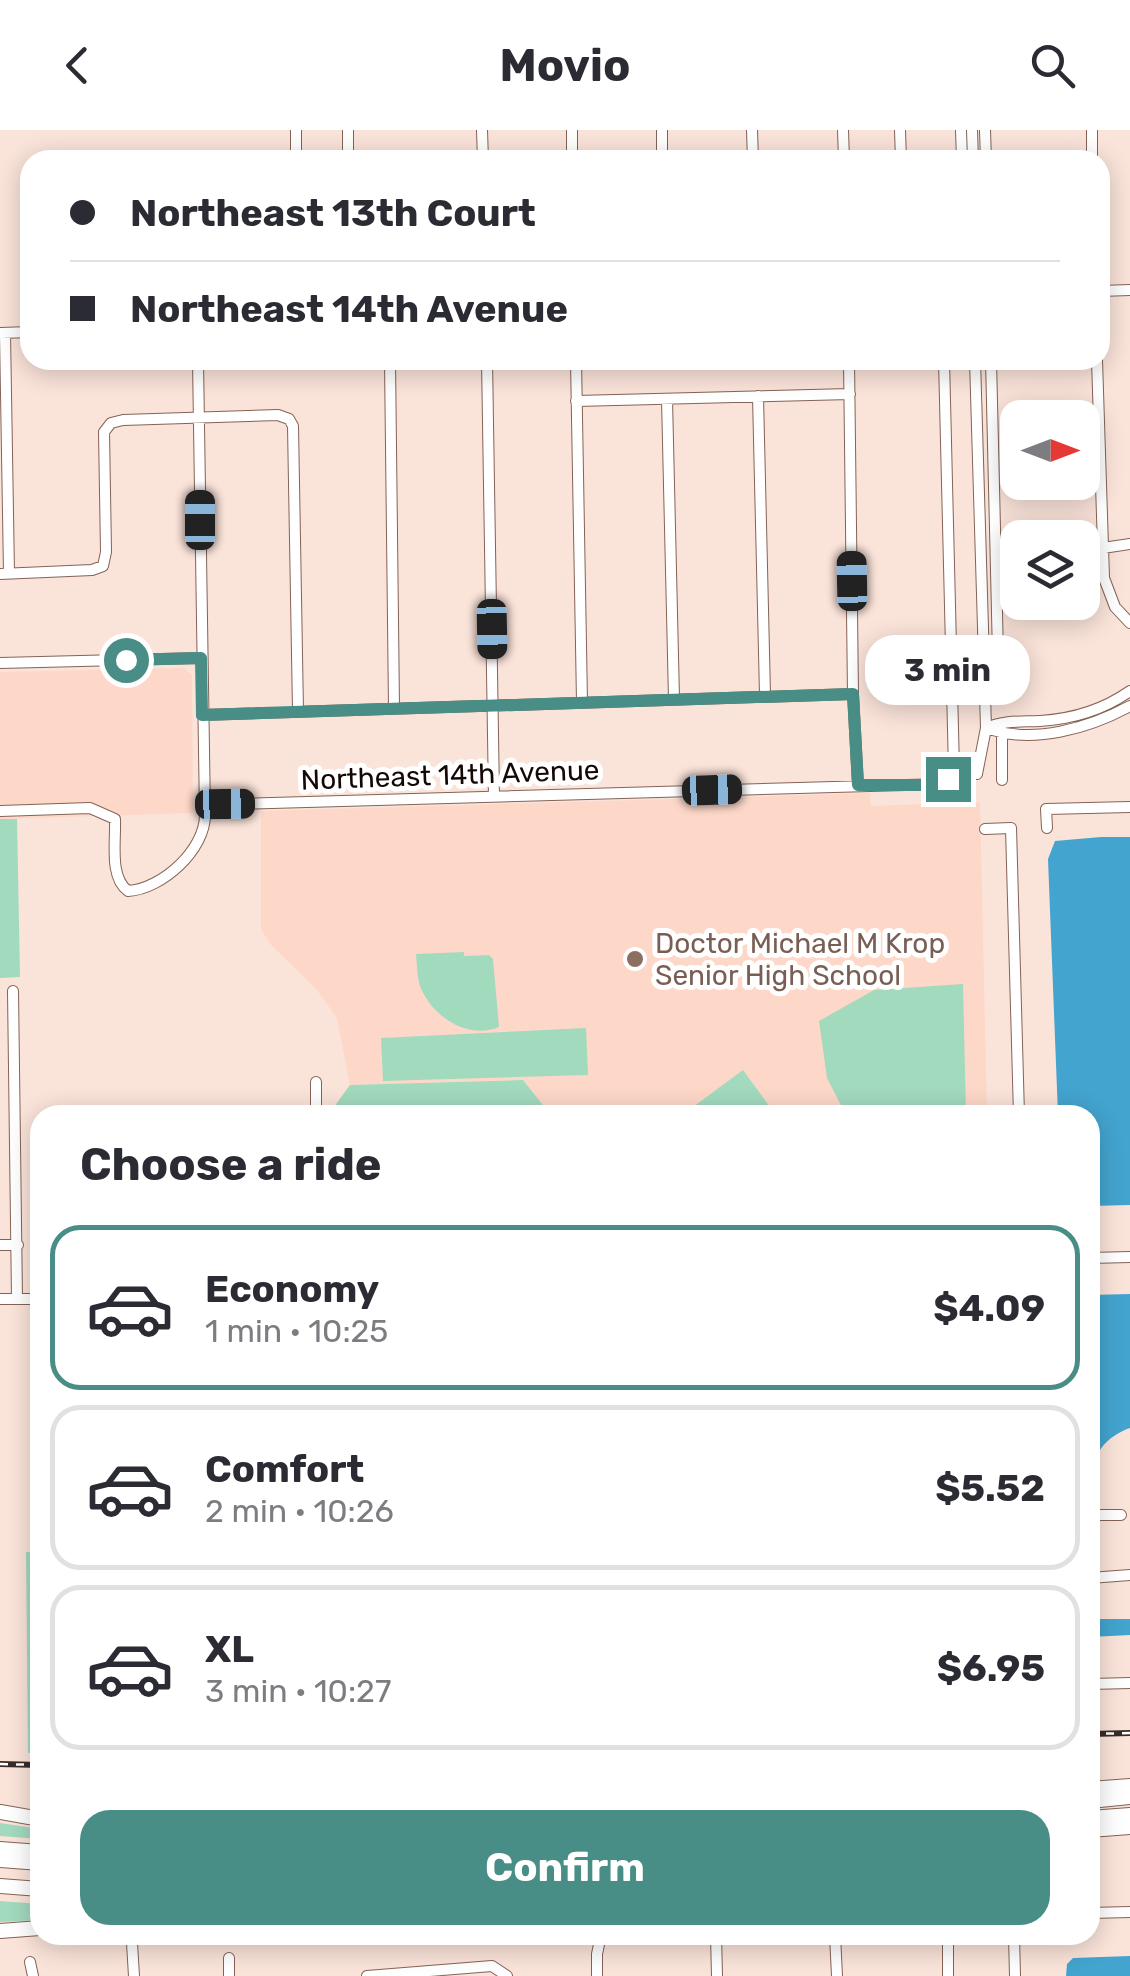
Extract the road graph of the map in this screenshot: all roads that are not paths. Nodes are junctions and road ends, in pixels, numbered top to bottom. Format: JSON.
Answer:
{"nodes":[{"id":1,"x":3,"y":333,"type":"edge"},
{"id":2,"x":198,"y":370,"type":"edge"},
{"id":3,"x":390,"y":370,"type":"edge"},
{"id":4,"x":487,"y":370,"type":"edge"},
{"id":5,"x":576,"y":370,"type":"edge"},
{"id":6,"x":849,"y":370,"type":"edge"},
{"id":7,"x":944,"y":370,"type":"edge"},
{"id":8,"x":975,"y":370,"type":"edge"},
{"id":9,"x":991,"y":370,"type":"edge"},
{"id":10,"x":1098,"y":370,"type":"edge"},
{"id":11,"x":850,"y":394,"type":"junction"},
{"id":12,"x":758,"y":396,"type":"junction"},
{"id":13,"x":667,"y":399,"type":"junction"},
{"id":14,"x":576,"y":401,"type":"junction"},
{"id":15,"x":200,"y":418,"type":"junction"},
{"id":16,"x":1130,"y":544,"type":"edge"},
{"id":17,"x":1104,"y":548,"type":"junction"},
{"id":18,"x":4,"y":574,"type":"edge"},
{"id":19,"x":1130,"y":623,"type":"edge"},
{"id":20,"x":201,"y":658,"type":"junction"},
{"id":21,"x":0,"y":664,"type":"edge"},
{"id":22,"x":1130,"y":691,"type":"edge"},
{"id":23,"x":853,"y":694,"type":"junction"},
{"id":24,"x":765,"y":695,"type":"junction"},
{"id":25,"x":999,"y":698,"type":"dead end"},
{"id":26,"x":674,"y":699,"type":"junction"},
{"id":27,"x":582,"y":702,"type":"junction"},
{"id":28,"x":494,"y":706,"type":"junction"},
{"id":29,"x":1130,"y":706,"type":"edge"},
{"id":30,"x":394,"y":708,"type":"junction"},
{"id":31,"x":298,"y":711,"type":"junction"},
{"id":32,"x":202,"y":715,"type":"junction"},
{"id":33,"x":986,"y":728,"type":"junction"},
{"id":34,"x":1002,"y":728,"type":"junction"},
{"id":35,"x":977,"y":774,"type":"dead end"},
{"id":36,"x":1002,"y":780,"type":"dead end"},
{"id":37,"x":858,"y":785,"type":"junction"},
{"id":38,"x":494,"y":797,"type":"junction"},
{"id":39,"x":204,"y":805,"type":"junction"},
{"id":40,"x":1130,"y":807,"type":"edge"},
{"id":41,"x":0,"y":811,"type":"edge"},
{"id":42,"x":1047,"y":828,"type":"dead end"},
{"id":43,"x":985,"y":829,"type":"dead end"},
{"id":44,"x":12,"y":991,"type":"dead end"},
{"id":45,"x":14,"y":1025,"type":"junction"},
{"id":46,"x":0,"y":1026,"type":"edge"},
{"id":47,"x":316,"y":1082,"type":"dead end"},
{"id":48,"x":316,"y":1105,"type":"edge"},
{"id":49,"x":1020,"y":1105,"type":"edge"},
{"id":50,"x":0,"y":1245,"type":"edge"},
{"id":51,"x":18,"y":1245,"type":"junction"},
{"id":52,"x":1130,"y":1257,"type":"edge"},
{"id":53,"x":1100,"y":1258,"type":"edge"},
{"id":54,"x":0,"y":1299,"type":"edge"},
{"id":55,"x":18,"y":1299,"type":"junction"},
{"id":56,"x":30,"y":1299,"type":"edge"},
{"id":57,"x":1121,"y":1514,"type":"dead end"},
{"id":58,"x":1100,"y":1515,"type":"edge"},
{"id":59,"x":1130,"y":1575,"type":"edge"},
{"id":60,"x":1100,"y":1577,"type":"edge"},
{"id":61,"x":1130,"y":1683,"type":"edge"},
{"id":62,"x":1100,"y":1684,"type":"edge"},
{"id":63,"x":1130,"y":1786,"type":"edge"},
{"id":64,"x":1100,"y":1788,"type":"edge"},
{"id":65,"x":1130,"y":1797,"type":"edge"},
{"id":66,"x":1100,"y":1800,"type":"edge"},
{"id":67,"x":0,"y":1812,"type":"edge"},
{"id":68,"x":1130,"y":1815,"type":"edge"},
{"id":69,"x":30,"y":1817,"type":"edge"},
{"id":70,"x":1100,"y":1817,"type":"edge"},
{"id":71,"x":1130,"y":1827,"type":"edge"},
{"id":72,"x":1100,"y":1829,"type":"edge"},
{"id":73,"x":0,"y":1849,"type":"edge"},
{"id":74,"x":30,"y":1851,"type":"edge"},
{"id":75,"x":0,"y":1860,"type":"edge"},
{"id":76,"x":30,"y":1862,"type":"edge"},
{"id":77,"x":0,"y":1877,"type":"edge"},
{"id":78,"x":30,"y":1879,"type":"edge"},
{"id":79,"x":0,"y":1886,"type":"edge"},
{"id":80,"x":30,"y":1888,"type":"edge"},
{"id":81,"x":1130,"y":1912,"type":"edge"},
{"id":82,"x":1100,"y":1913,"type":"edge"},
{"id":83,"x":30,"y":1929,"type":"edge"},
{"id":84,"x":0,"y":1931,"type":"edge"},
{"id":85,"x":132,"y":1945,"type":"edge"},
{"id":86,"x":598,"y":1945,"type":"edge"},
{"id":87,"x":716,"y":1945,"type":"edge"},
{"id":88,"x":834,"y":1945,"type":"edge"},
{"id":89,"x":948,"y":1945,"type":"edge"},
{"id":90,"x":1014,"y":1945,"type":"edge"},
{"id":91,"x":228,"y":1958,"type":"dead end"},
{"id":92,"x":30,"y":1962,"type":"dead end"},
{"id":93,"x":416,"y":1974,"type":"edge"},
{"id":94,"x":34,"y":1976,"type":"edge"},
{"id":95,"x":134,"y":1976,"type":"edge"},
{"id":96,"x":230,"y":1976,"type":"edge"},
{"id":97,"x":368,"y":1976,"type":"edge"},
{"id":98,"x":507,"y":1976,"type":"edge"},
{"id":99,"x":597,"y":1976,"type":"edge"},
{"id":100,"x":717,"y":1976,"type":"edge"},
{"id":101,"x":836,"y":1976,"type":"edge"},
{"id":102,"x":948,"y":1976,"type":"edge"},
{"id":103,"x":1016,"y":1976,"type":"edge"}],
"edges":[{"from":1,"to":18,"type":"street"},
{"from":2,"to":15,"type":"street"},
{"from":3,"to":30,"type":"street"},
{"from":4,"to":28,"type":"street"},
{"from":5,"to":14,"type":"street"},
{"from":6,"to":11,"type":"street"},
{"from":7,"to":37,"type":"street","name":"Northeast 14th Avenue"},
{"from":8,"to":33,"type":"street"},
{"from":9,"to":25,"type":"street"},
{"from":10,"to":17,"type":"street"},
{"from":11,"to":12,"type":"street"},
{"from":11,"to":23,"type":"street"},
{"from":12,"to":13,"type":"street"},
{"from":12,"to":24,"type":"street"},
{"from":13,"to":14,"type":"street"},
{"from":13,"to":26,"type":"street"},
{"from":14,"to":27,"type":"street"},
{"from":15,"to":18,"type":"street"},
{"from":15,"to":20,"type":"street"},
{"from":15,"to":31,"type":"street"},
{"from":16,"to":17,"type":"street"},
{"from":17,"to":19,"type":"street"},
{"from":20,"to":21,"type":"street"},
{"from":20,"to":32,"type":"street"},
{"from":22,"to":34,"type":"street"},
{"from":23,"to":24,"type":"street"},
{"from":23,"to":37,"type":"street"},
{"from":24,"to":26,"type":"street"},
{"from":26,"to":27,"type":"street"},
{"from":27,"to":28,"type":"street"},
{"from":28,"to":30,"type":"street"},
{"from":28,"to":38,"type":"street"},
{"from":29,"to":34,"type":"street"},
{"from":30,"to":31,"type":"street"},
{"from":31,"to":32,"type":"street"},
{"from":32,"to":39,"type":"street"},
{"from":33,"to":34,"type":"street"},
{"from":33,"to":35,"type":"street"},
{"from":34,"to":36,"type":"street"},
{"from":37,"to":38,"type":"street","name":"Northeast 14th Avenue"},
{"from":38,"to":39,"type":"street","name":"Northeast 14th Avenue"},
{"from":39,"to":41,"type":"street"},
{"from":40,"to":42,"type":"street"},
{"from":43,"to":49,"type":"street"},
{"from":44,"to":45,"type":"street"},
{"from":45,"to":46,"type":"street"},
{"from":45,"to":51,"type":"street"},
{"from":47,"to":48,"type":"street"},
{"from":50,"to":51,"type":"street"},
{"from":51,"to":55,"type":"street"},
{"from":52,"to":53,"type":"street"},
{"from":54,"to":55,"type":"street"},
{"from":55,"to":56,"type":"street"},
{"from":57,"to":58,"type":"street"},
{"from":59,"to":60,"type":"street"},
{"from":61,"to":62,"type":"street"},
{"from":63,"to":64,"type":"highway"},
{"from":65,"to":66,"type":"highway"},
{"from":67,"to":69,"type":"highway"},
{"from":68,"to":70,"type":"highway"},
{"from":71,"to":72,"type":"highway"},
{"from":73,"to":74,"type":"highway"},
{"from":75,"to":76,"type":"highway"},
{"from":77,"to":78,"type":"highway"},
{"from":79,"to":80,"type":"highway"},
{"from":81,"to":82,"type":"street"},
{"from":83,"to":84,"type":"highway"},
{"from":85,"to":95,"type":"street"},
{"from":86,"to":99,"type":"street"},
{"from":87,"to":100,"type":"street"},
{"from":88,"to":101,"type":"street"},
{"from":89,"to":102,"type":"street"},
{"from":90,"to":103,"type":"street"},
{"from":91,"to":96,"type":"street"},
{"from":92,"to":94,"type":"street"},
{"from":93,"to":97,"type":"street"},
{"from":93,"to":98,"type":"street"}]}
